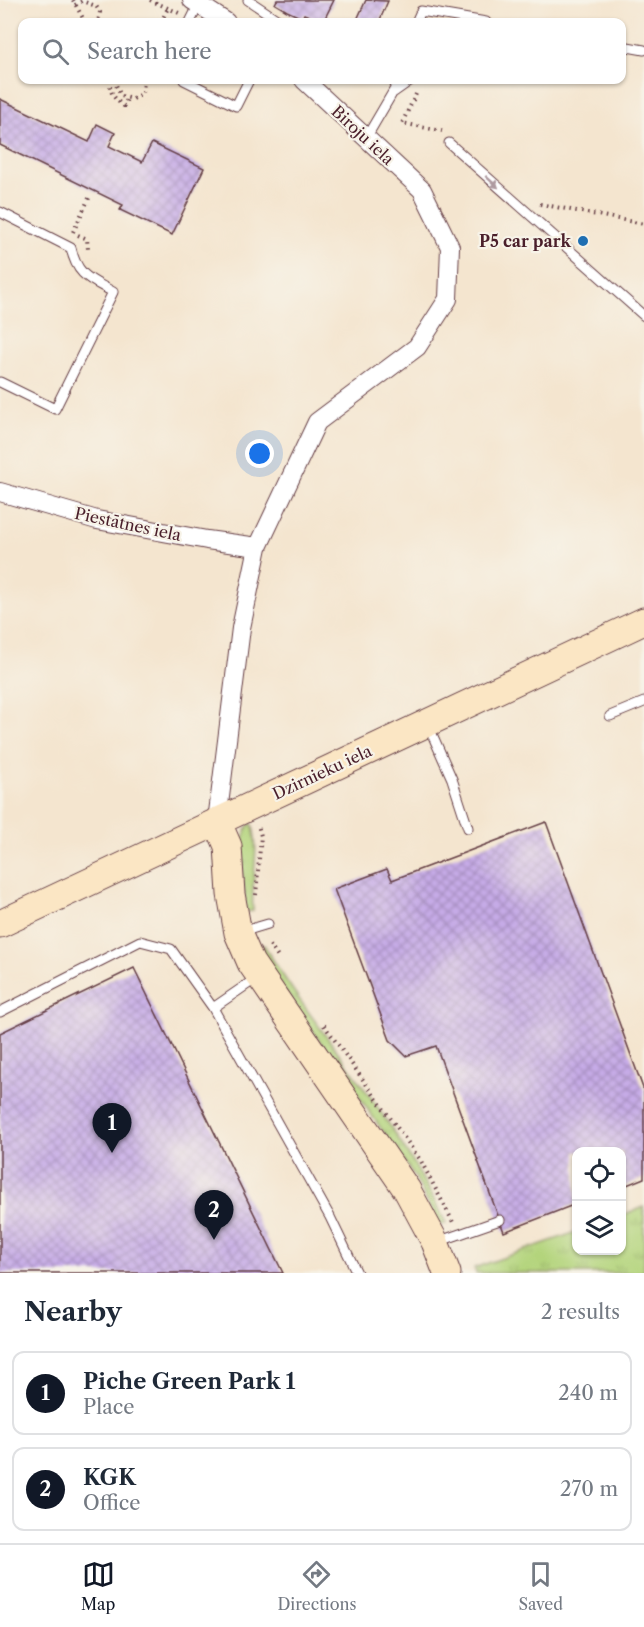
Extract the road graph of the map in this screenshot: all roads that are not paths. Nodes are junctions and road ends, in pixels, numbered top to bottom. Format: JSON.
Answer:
{"nodes":[{"id":1,"x":248,"y":0,"type":"edge"},
{"id":2,"x":193,"y":11,"type":"edge"},
{"id":3,"x":432,"y":13,"type":"junction"},
{"id":4,"x":214,"y":18,"type":"edge"},
{"id":5,"x":275,"y":18,"type":"edge"},
{"id":6,"x":418,"y":18,"type":"edge"},
{"id":7,"x":430,"y":18,"type":"edge"},
{"id":8,"x":440,"y":18,"type":"edge"},
{"id":9,"x":626,"y":47,"type":"edge"},
{"id":10,"x":644,"y":51,"type":"edge"},
{"id":11,"x":192,"y":84,"type":"edge"},
{"id":12,"x":247,"y":84,"type":"edge"},
{"id":13,"x":308,"y":84,"type":"edge"},
{"id":14,"x":391,"y":84,"type":"edge"},
{"id":15,"x":397,"y":84,"type":"edge"},
{"id":16,"x":406,"y":84,"type":"edge"},
{"id":17,"x":388,"y":97,"type":"junction"},
{"id":18,"x":366,"y":138,"type":"junction"},
{"id":19,"x":449,"y":143,"type":"dead end"},
{"id":20,"x":0,"y":212,"type":"edge"},
{"id":21,"x":644,"y":316,"type":"edge"},
{"id":22,"x":0,"y":382,"type":"edge"},
{"id":23,"x":0,"y":492,"type":"edge"},
{"id":24,"x":258,"y":546,"type":"junction"},
{"id":25,"x":644,"y":621,"type":"edge"},
{"id":26,"x":644,"y":702,"type":"edge"},
{"id":27,"x":610,"y":716,"type":"dead end"},
{"id":28,"x":426,"y":723,"type":"junction"},
{"id":29,"x":217,"y":821,"type":"junction"},
{"id":30,"x":468,"y":828,"type":"dead end"},
{"id":31,"x":0,"y":924,"type":"edge"},
{"id":32,"x":270,"y":969,"type":"junction"},
{"id":33,"x":213,"y":1008,"type":"junction"},
{"id":34,"x":0,"y":1012,"type":"edge"},
{"id":35,"x":500,"y":1220,"type":"dead end"},
{"id":36,"x":447,"y":1239,"type":"junction"},
{"id":37,"x":357,"y":1273,"type":"edge"},
{"id":38,"x":447,"y":1273,"type":"edge"}],
"edges":[{"from":1,"to":5,"type":"lane"},
{"from":2,"to":4,"type":"street"},
{"from":3,"to":6,"type":"lane"},
{"from":3,"to":7,"type":"lane"},
{"from":3,"to":8,"type":"lane"},
{"from":9,"to":10,"type":"lane"},
{"from":11,"to":12,"type":"lane"},
{"from":13,"to":18,"type":"street","name":"Biroju iela"},
{"from":14,"to":17,"type":"lane"},
{"from":15,"to":17,"type":"lane"},
{"from":16,"to":17,"type":"lane"},
{"from":17,"to":18,"type":"lane"},
{"from":18,"to":24,"type":"street","name":"Biroju iela"},
{"from":19,"to":21,"type":"lane","one_way":true},
{"from":20,"to":22,"type":"lane"},
{"from":23,"to":24,"type":"street","name":"Piestātnes iela"},
{"from":24,"to":29,"type":"street"},
{"from":25,"to":28,"type":"street","name":"Dzirnieku iela"},
{"from":26,"to":27,"type":"lane"},
{"from":28,"to":29,"type":"street","name":"Dzirnieku iela"},
{"from":28,"to":30,"type":"lane"},
{"from":29,"to":31,"type":"street","name":"Dzirnieku iela"},
{"from":29,"to":32,"type":"street"},
{"from":32,"to":33,"type":"lane"},
{"from":32,"to":36,"type":"street"},
{"from":33,"to":34,"type":"lane"},
{"from":33,"to":37,"type":"lane"},
{"from":35,"to":36,"type":"lane"},
{"from":36,"to":38,"type":"street"}]}
